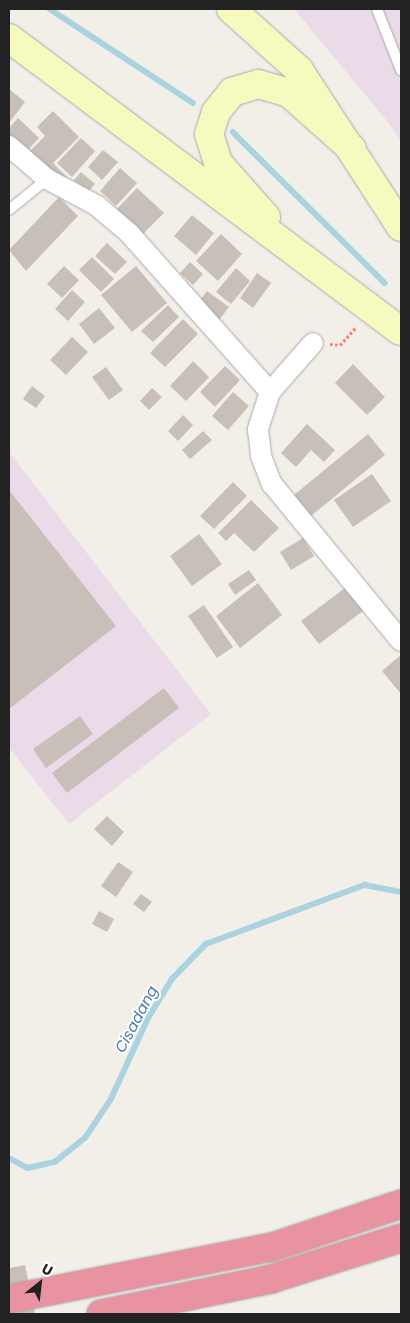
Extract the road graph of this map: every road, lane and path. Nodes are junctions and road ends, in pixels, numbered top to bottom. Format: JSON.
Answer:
{"nodes":[{"id":1,"x":230,"y":9,"type":"edge"},
{"id":2,"x":377,"y":9,"type":"edge"},
{"id":3,"x":9,"y":38,"type":"edge"},
{"id":4,"x":401,"y":70,"type":"edge"},
{"id":5,"x":9,"y":146,"type":"edge"},
{"id":6,"x":352,"y":149,"type":"junction"},
{"id":7,"x":47,"y":179,"type":"junction"},
{"id":8,"x":9,"y":210,"type":"edge"},
{"id":9,"x":401,"y":227,"type":"edge"},
{"id":10,"x":302,"y":258,"type":"junction"},
{"id":11,"x":369,"y":305,"type":"junction"},
{"id":12,"x":401,"y":332,"type":"edge"},
{"id":13,"x":313,"y":343,"type":"joint"},
{"id":14,"x":270,"y":392,"type":"junction"},
{"id":15,"x":401,"y":641,"type":"edge"},
{"id":16,"x":401,"y":1204,"type":"edge"},
{"id":17,"x":401,"y":1238,"type":"edge"},
{"id":18,"x":9,"y":1299,"type":"edge"},
{"id":19,"x":100,"y":1314,"type":"edge"}],
"edges":[{"from":1,"to":6,"type":"main road"},
{"from":2,"to":4,"type":"lane"},
{"from":3,"to":10,"type":"main road"},
{"from":5,"to":7,"type":"street"},
{"from":6,"to":9,"type":"main road"},
{"from":6,"to":10,"type":"main road"},
{"from":7,"to":8,"type":"lane"},
{"from":7,"to":14,"type":"street"},
{"from":10,"to":11,"type":"main road"},
{"from":11,"to":12,"type":"main road"},
{"from":11,"to":13,"type":"path"},
{"from":13,"to":14,"type":"street"},
{"from":14,"to":15,"type":"street"},
{"from":16,"to":18,"type":"highway"},
{"from":17,"to":19,"type":"highway"}]}
